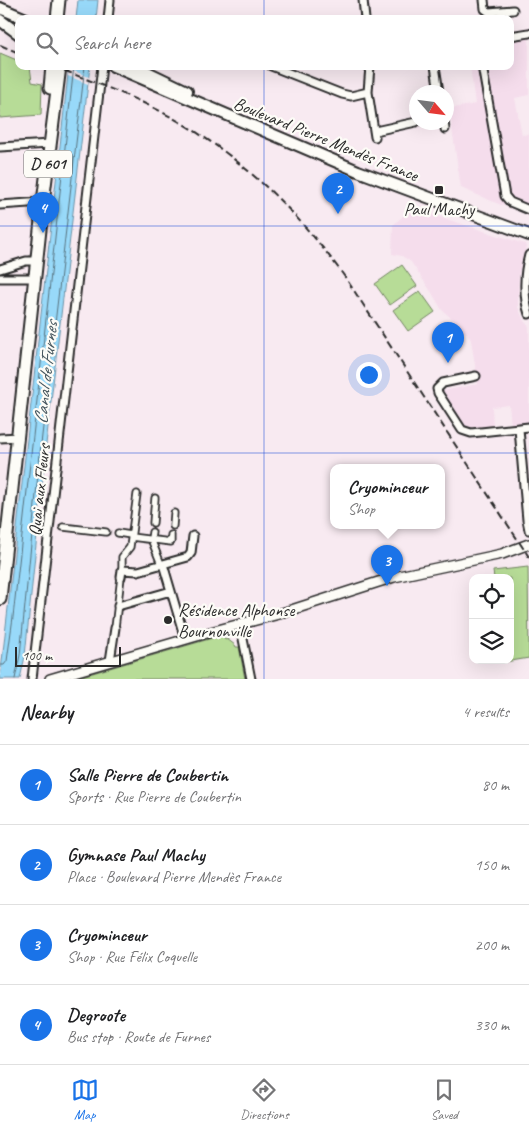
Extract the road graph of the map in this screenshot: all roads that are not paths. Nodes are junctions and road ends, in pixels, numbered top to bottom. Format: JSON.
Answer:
{"nodes":[{"id":1,"x":59,"y":0,"type":"edge"},
{"id":2,"x":67,"y":0,"type":"edge"},
{"id":3,"x":110,"y":0,"type":"edge"},
{"id":4,"x":363,"y":0,"type":"edge"},
{"id":5,"x":484,"y":0,"type":"edge"},
{"id":6,"x":0,"y":8,"type":"edge"},
{"id":7,"x":513,"y":10,"type":"dead end"},
{"id":8,"x":17,"y":15,"type":"edge"},
{"id":9,"x":57,"y":15,"type":"edge"},
{"id":10,"x":65,"y":15,"type":"edge"},
{"id":11,"x":108,"y":15,"type":"edge"},
{"id":12,"x":365,"y":15,"type":"edge"},
{"id":13,"x":0,"y":19,"type":"edge"},
{"id":14,"x":15,"y":25,"type":"edge"},
{"id":15,"x":15,"y":31,"type":"edge"},
{"id":16,"x":529,"y":33,"type":"edge"},
{"id":17,"x":514,"y":35,"type":"edge"},
{"id":18,"x":52,"y":70,"type":"edge"},
{"id":19,"x":59,"y":70,"type":"edge"},
{"id":20,"x":102,"y":70,"type":"edge"},
{"id":21,"x":122,"y":70,"type":"edge"},
{"id":22,"x":144,"y":70,"type":"edge"},
{"id":23,"x":282,"y":70,"type":"edge"},
{"id":24,"x":370,"y":70,"type":"edge"},
{"id":25,"x":436,"y":70,"type":"edge"},
{"id":26,"x":483,"y":70,"type":"edge"},
{"id":27,"x":438,"y":85,"type":"edge"},
{"id":28,"x":368,"y":92,"type":"junction"},
{"id":29,"x":409,"y":124,"type":"edge"},
{"id":30,"x":47,"y":144,"type":"junction"},
{"id":31,"x":0,"y":147,"type":"edge"},
{"id":32,"x":41,"y":202,"type":"junction"},
{"id":33,"x":0,"y":205,"type":"edge"},
{"id":34,"x":529,"y":210,"type":"edge"},
{"id":35,"x":529,"y":229,"type":"edge"},
{"id":36,"x":529,"y":235,"type":"edge"},
{"id":37,"x":529,"y":255,"type":"edge"},
{"id":38,"x":34,"y":261,"type":"junction"},
{"id":39,"x":0,"y":269,"type":"edge"},
{"id":40,"x":0,"y":278,"type":"edge"},
{"id":41,"x":33,"y":278,"type":"junction"},
{"id":42,"x":529,"y":314,"type":"edge"},
{"id":43,"x":476,"y":376,"type":"dead end"},
{"id":44,"x":529,"y":427,"type":"edge"},
{"id":45,"x":519,"y":429,"type":"junction"},
{"id":46,"x":16,"y":437,"type":"junction"},
{"id":47,"x":0,"y":438,"type":"edge"},
{"id":48,"x":137,"y":494,"type":"dead end"},
{"id":49,"x":155,"y":498,"type":"dead end"},
{"id":50,"x":174,"y":512,"type":"dead end"},
{"id":51,"x":153,"y":523,"type":"dead end"},
{"id":52,"x":63,"y":526,"type":"dead end"},
{"id":53,"x":172,"y":526,"type":"dead end"},
{"id":54,"x":529,"y":530,"type":"edge"},
{"id":55,"x":106,"y":532,"type":"tunnel mouth"},
{"id":56,"x":152,"y":532,"type":"dead end"},
{"id":57,"x":118,"y":533,"type":"tunnel mouth"},
{"id":58,"x":131,"y":536,"type":"junction"},
{"id":59,"x":193,"y":536,"type":"dead end"},
{"id":60,"x":171,"y":538,"type":"dead end"},
{"id":61,"x":151,"y":539,"type":"junction"},
{"id":62,"x":529,"y":544,"type":"edge"},
{"id":63,"x":0,"y":548,"type":"edge"},
{"id":64,"x":162,"y":564,"type":"junction"},
{"id":65,"x":122,"y":573,"type":"junction"},
{"id":66,"x":170,"y":591,"type":"junction"},
{"id":67,"x":0,"y":600,"type":"edge"},
{"id":68,"x":118,"y":606,"type":"junction"},
{"id":69,"x":240,"y":624,"type":"junction"},
{"id":70,"x":115,"y":628,"type":"joint"},
{"id":71,"x":185,"y":639,"type":"junction"},
{"id":72,"x":110,"y":661,"type":"junction"},
{"id":73,"x":32,"y":679,"type":"edge"},
{"id":74,"x":50,"y":679,"type":"edge"},
{"id":75,"x":251,"y":679,"type":"edge"}],
"edges":[{"from":1,"to":9,"type":"main road"},
{"from":2,"to":10,"type":"main road"},
{"from":3,"to":11,"type":"street"},
{"from":4,"to":12,"type":"street"},
{"from":5,"to":7,"type":"street"},
{"from":6,"to":8,"type":"main road"},
{"from":13,"to":14,"type":"main road"},
{"from":13,"to":15,"type":"main road"},
{"from":16,"to":17,"type":"street"},
{"from":18,"to":30,"type":"main road","number":"D 601"},
{"from":19,"to":30,"type":"main road","number":"D 601"},
{"from":20,"to":73,"type":"street","name":"Quai aux Fleurs"},
{"from":21,"to":36,"type":"main road","name":"Boulevard Pierre Mendès France"},
{"from":22,"to":35,"type":"main road","name":"Boulevard Pierre Mendès France"},
{"from":23,"to":28,"type":"street"},
{"from":24,"to":28,"type":"street"},
{"from":25,"to":27,"type":"street"},
{"from":26,"to":34,"type":"street"},
{"from":28,"to":29,"type":"street"},
{"from":30,"to":31,"type":"street"},
{"from":30,"to":32,"type":"main road","number":"D 601"},
{"from":32,"to":33,"type":"street"},
{"from":32,"to":38,"type":"main road","number":"D 601"},
{"from":37,"to":42,"type":"street"},
{"from":38,"to":39,"type":"street"},
{"from":38,"to":41,"type":"main road","number":"D 601"},
{"from":40,"to":41,"type":"street"},
{"from":41,"to":46,"type":"main road","number":"D 601"},
{"from":43,"to":45,"type":"street"},
{"from":44,"to":45,"type":"street"},
{"from":45,"to":54,"type":"street"},
{"from":46,"to":47,"type":"street"},
{"from":46,"to":63,"type":"main road","number":"D 601"},
{"from":46,"to":67,"type":"main road","number":"D 601"},
{"from":48,"to":58,"type":"street"},
{"from":49,"to":51,"type":"street"},
{"from":50,"to":53,"type":"street"},
{"from":52,"to":55,"type":"street"},
{"from":56,"to":61,"type":"street"},
{"from":57,"to":58,"type":"street"},
{"from":58,"to":61,"type":"street"},
{"from":58,"to":65,"type":"street"},
{"from":59,"to":64,"type":"street"},
{"from":60,"to":61,"type":"street"},
{"from":61,"to":64,"type":"street"},
{"from":62,"to":69,"type":"street"},
{"from":64,"to":65,"type":"street"},
{"from":64,"to":66,"type":"street"},
{"from":65,"to":68,"type":"street"},
{"from":66,"to":68,"type":"street"},
{"from":66,"to":71,"type":"street"},
{"from":68,"to":70,"type":"street"},
{"from":69,"to":71,"type":"street"},
{"from":69,"to":75,"type":"street"},
{"from":70,"to":72,"type":"street"},
{"from":71,"to":72,"type":"street"},
{"from":72,"to":74,"type":"street"}]}
